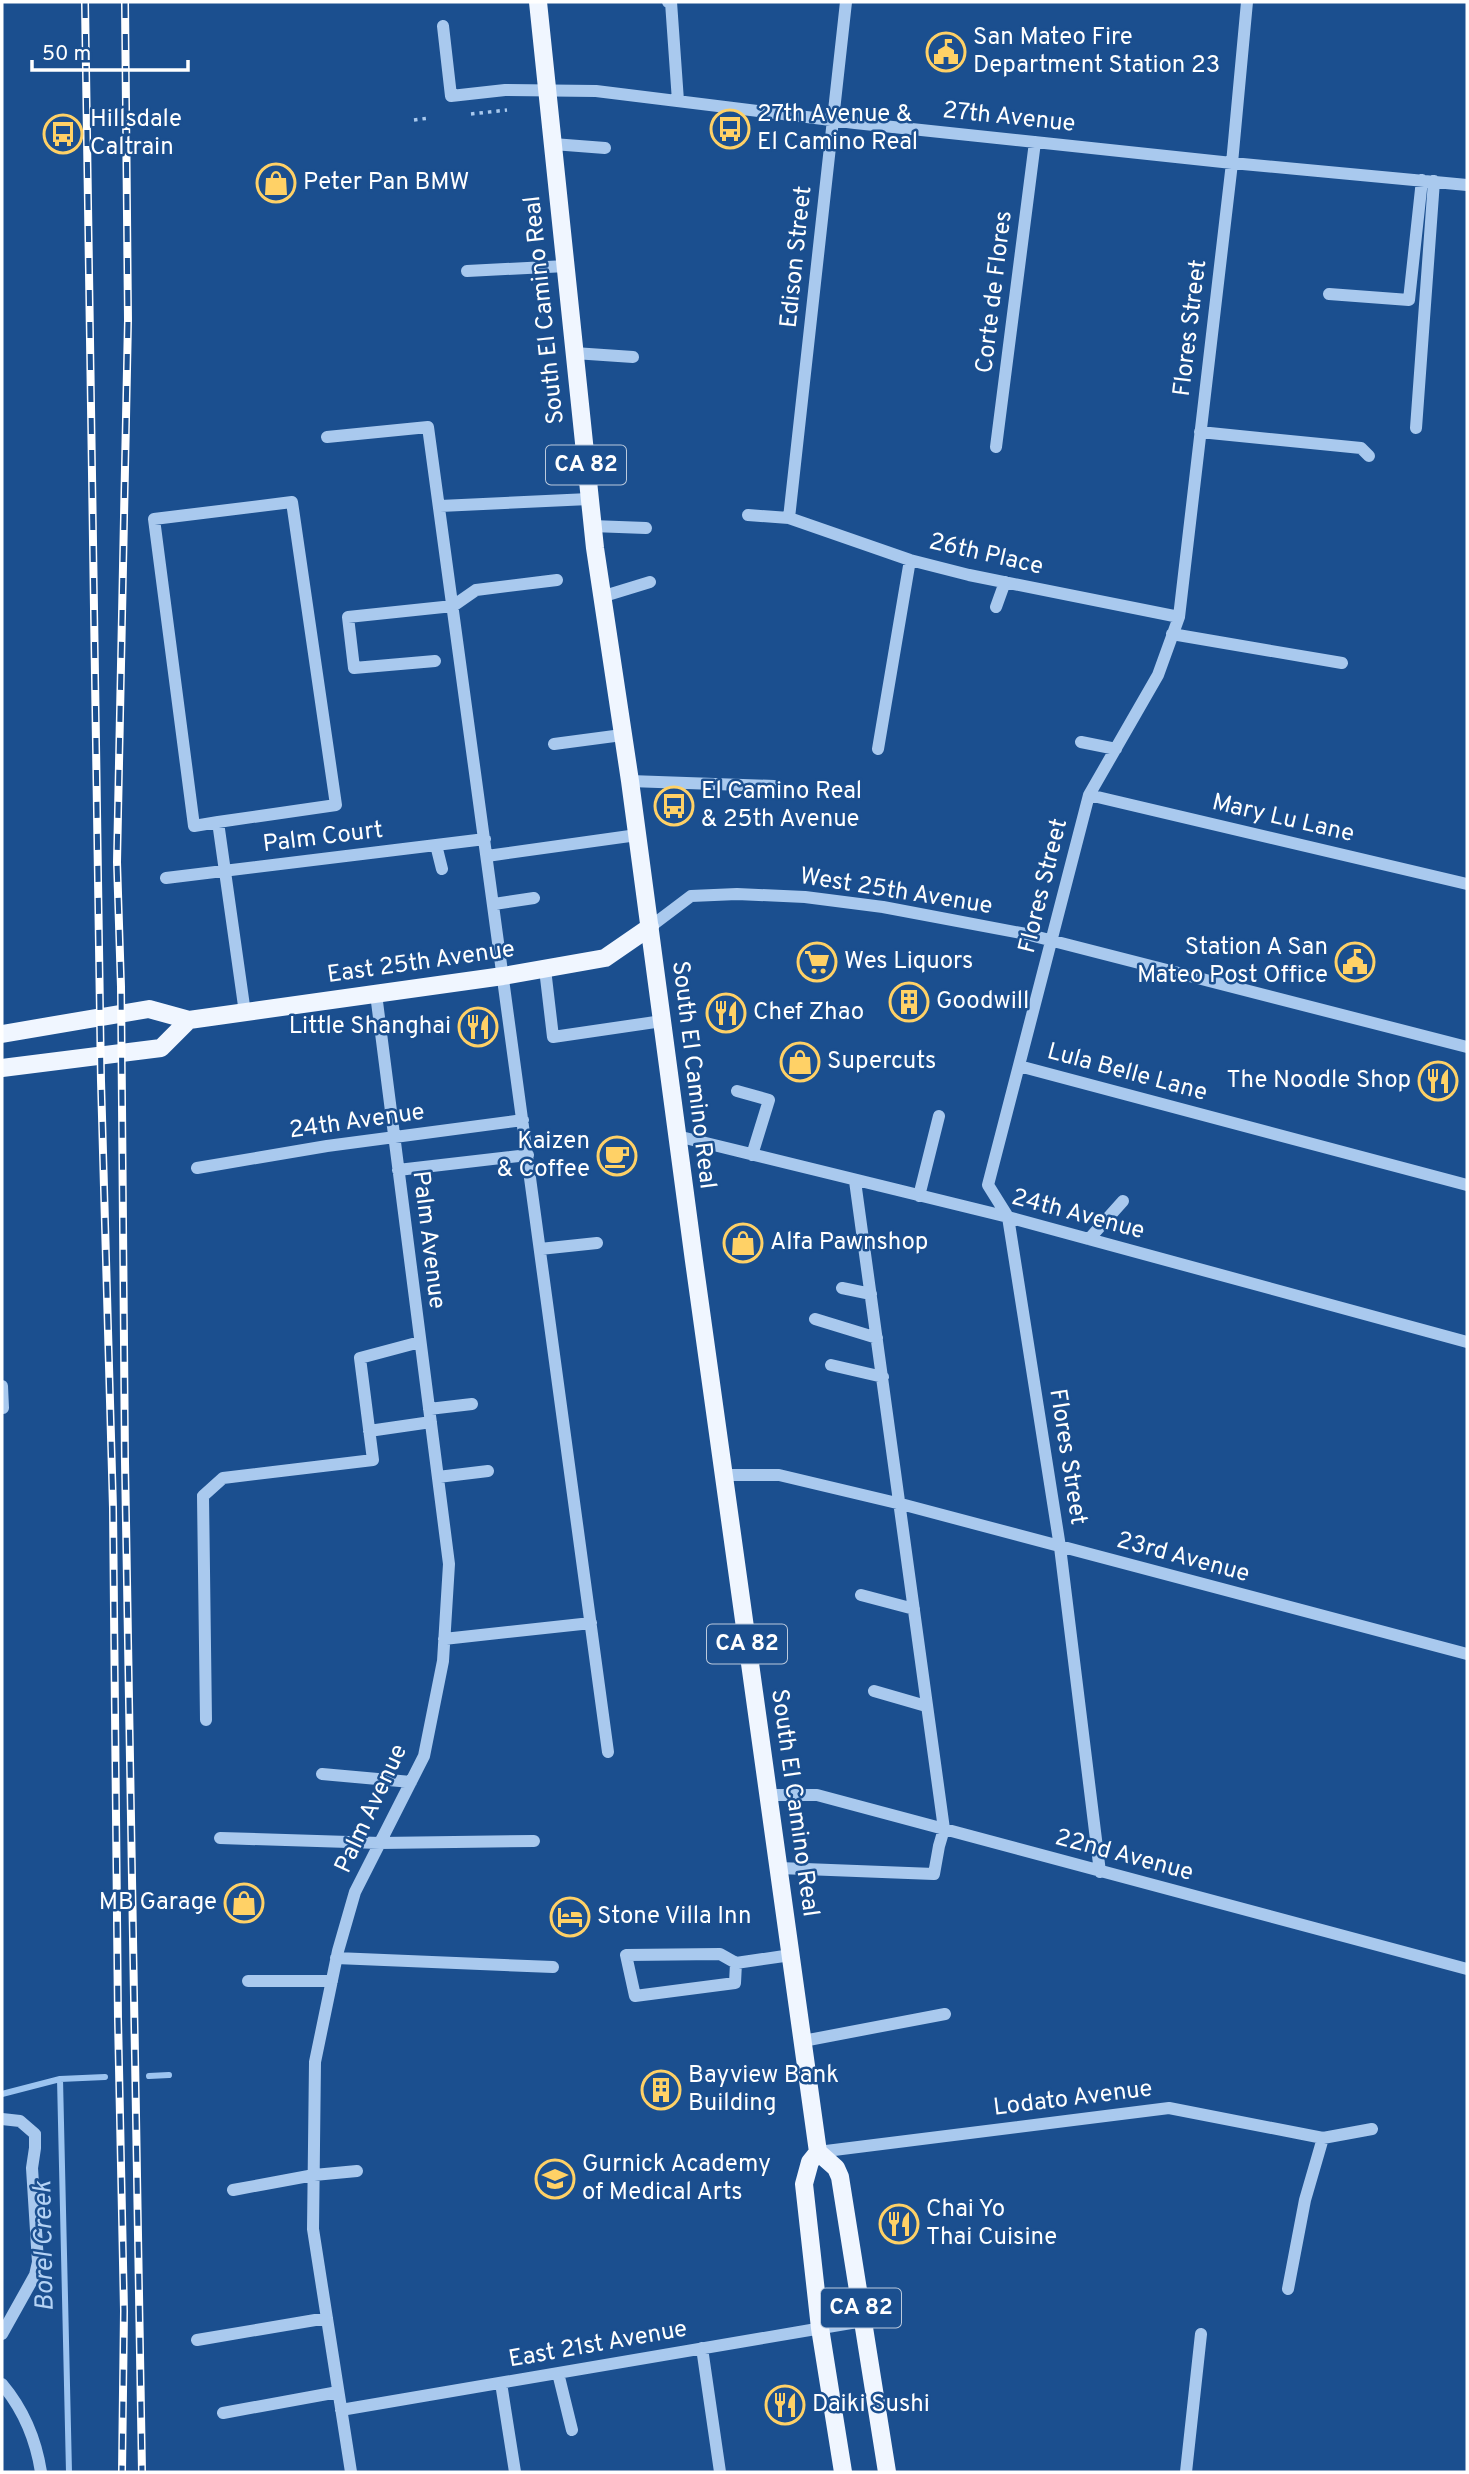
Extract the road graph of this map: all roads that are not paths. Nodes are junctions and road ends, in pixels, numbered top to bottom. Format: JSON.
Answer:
{"nodes":[{"id":1,"x":538,"y":2,"type":"edge"},
{"id":2,"x":668,"y":2,"type":"edge"},
{"id":3,"x":846,"y":2,"type":"edge"},
{"id":4,"x":1247,"y":2,"type":"edge"},
{"id":5,"x":443,"y":26,"type":"dead end"},
{"id":6,"x":547,"y":91,"type":"junction"},
{"id":7,"x":678,"y":101,"type":"junction"},
{"id":8,"x":834,"y":121,"type":"junction"},
{"id":9,"x":1035,"y":142,"type":"junction"},
{"id":10,"x":553,"y":144,"type":"junction"},
{"id":11,"x":605,"y":148,"type":"dead end"},
{"id":12,"x":1232,"y":163,"type":"junction"},
{"id":13,"x":1428,"y":181,"type":"junction"},
{"id":14,"x":1467,"y":185,"type":"edge"},
{"id":15,"x":566,"y":266,"type":"junction"},
{"id":16,"x":467,"y":271,"type":"dead end"},
{"id":17,"x":1329,"y":294,"type":"dead end"},
{"id":18,"x":575,"y":354,"type":"junction"},
{"id":19,"x":633,"y":357,"type":"dead end"},
{"id":20,"x":1416,"y":428,"type":"dead end"},
{"id":21,"x":1200,"y":432,"type":"junction"},
{"id":22,"x":327,"y":437,"type":"dead end"},
{"id":23,"x":996,"y":447,"type":"dead end"},
{"id":24,"x":1369,"y":456,"type":"dead end"},
{"id":25,"x":589,"y":499,"type":"junction"},
{"id":26,"x":440,"y":506,"type":"junction"},
{"id":27,"x":748,"y":515,"type":"dead end"},
{"id":28,"x":789,"y":518,"type":"junction"},
{"id":29,"x":592,"y":526,"type":"junction"},
{"id":30,"x":646,"y":528,"type":"dead end"},
{"id":31,"x":910,"y":560,"type":"junction"},
{"id":32,"x":557,"y":580,"type":"dead end"},
{"id":33,"x":650,"y":582,"type":"dead end"},
{"id":34,"x":1005,"y":582,"type":"junction"},
{"id":35,"x":601,"y":597,"type":"junction"},
{"id":36,"x":453,"y":606,"type":"junction"},
{"id":37,"x":996,"y":607,"type":"dead end"},
{"id":38,"x":1179,"y":617,"type":"junction"},
{"id":39,"x":1172,"y":634,"type":"junction"},
{"id":40,"x":435,"y":661,"type":"dead end"},
{"id":41,"x":1342,"y":663,"type":"dead end"},
{"id":42,"x":622,"y":735,"type":"junction"},
{"id":43,"x":1081,"y":741,"type":"dead end"},
{"id":44,"x":554,"y":744,"type":"dead end"},
{"id":45,"x":1115,"y":749,"type":"junction"},
{"id":46,"x":878,"y":750,"type":"dead end"},
{"id":47,"x":629,"y":781,"type":"junction"},
{"id":48,"x":774,"y":786,"type":"dead end"},
{"id":49,"x":1088,"y":795,"type":"junction"},
{"id":50,"x":218,"y":822,"type":"junction"},
{"id":51,"x":637,"y":835,"type":"junction"},
{"id":52,"x":485,"y":839,"type":"junction"},
{"id":53,"x":436,"y":845,"type":"junction"},
{"id":54,"x":487,"y":856,"type":"junction"},
{"id":55,"x":442,"y":870,"type":"dead end"},
{"id":56,"x":226,"y":871,"type":"junction"},
{"id":57,"x":166,"y":878,"type":"dead end"},
{"id":58,"x":1467,"y":884,"type":"edge"},
{"id":59,"x":534,"y":898,"type":"dead end"},
{"id":60,"x":494,"y":904,"type":"junction"},
{"id":61,"x":650,"y":927,"type":"junction"},
{"id":62,"x":1052,"y":941,"type":"junction"},
{"id":63,"x":545,"y":969,"type":"junction"},
{"id":64,"x":503,"y":976,"type":"junction"},
{"id":65,"x":376,"y":994,"type":"junction"},
{"id":66,"x":245,"y":1013,"type":"junction"},
{"id":67,"x":189,"y":1020,"type":"junction"},
{"id":68,"x":662,"y":1021,"type":"junction"},
{"id":69,"x":2,"y":1034,"type":"edge"},
{"id":70,"x":1467,"y":1047,"type":"edge"},
{"id":71,"x":1019,"y":1066,"type":"junction"},
{"id":72,"x":2,"y":1068,"type":"edge"},
{"id":73,"x":737,"y":1091,"type":"dead end"},
{"id":74,"x":940,"y":1116,"type":"dead end"},
{"id":75,"x":523,"y":1120,"type":"junction"},
{"id":76,"x":677,"y":1136,"type":"junction"},
{"id":77,"x":394,"y":1138,"type":"junction"},
{"id":78,"x":528,"y":1155,"type":"junction"},
{"id":79,"x":752,"y":1155,"type":"junction"},
{"id":80,"x":197,"y":1168,"type":"dead end"},
{"id":81,"x":398,"y":1170,"type":"junction"},
{"id":82,"x":855,"y":1181,"type":"junction"},
{"id":83,"x":1467,"y":1185,"type":"edge"},
{"id":84,"x":919,"y":1196,"type":"junction"},
{"id":85,"x":1123,"y":1201,"type":"dead end"},
{"id":86,"x":1008,"y":1217,"type":"junction"},
{"id":87,"x":1090,"y":1239,"type":"junction"},
{"id":88,"x":597,"y":1243,"type":"dead end"},
{"id":89,"x":540,"y":1249,"type":"junction"},
{"id":90,"x":842,"y":1288,"type":"dead end"},
{"id":91,"x":871,"y":1294,"type":"junction"},
{"id":92,"x":815,"y":1319,"type":"dead end"},
{"id":93,"x":877,"y":1338,"type":"junction"},
{"id":94,"x":421,"y":1342,"type":"junction"},
{"id":95,"x":1467,"y":1342,"type":"edge"},
{"id":96,"x":831,"y":1365,"type":"dead end"},
{"id":97,"x":883,"y":1377,"type":"junction"},
{"id":98,"x":2,"y":1386,"type":"edge"},
{"id":99,"x":472,"y":1404,"type":"dead end"},
{"id":100,"x":3,"y":1408,"type":"edge"},
{"id":101,"x":430,"y":1416,"type":"junction"},
{"id":102,"x":369,"y":1431,"type":"junction"},
{"id":103,"x":488,"y":1471,"type":"dead end"},
{"id":104,"x":724,"y":1475,"type":"junction"},
{"id":105,"x":438,"y":1477,"type":"junction"},
{"id":106,"x":901,"y":1504,"type":"junction"},
{"id":107,"x":1060,"y":1547,"type":"junction"},
{"id":108,"x":862,"y":1595,"type":"dead end"},
{"id":109,"x":914,"y":1609,"type":"junction"},
{"id":110,"x":591,"y":1623,"type":"junction"},
{"id":111,"x":444,"y":1639,"type":"junction"},
{"id":112,"x":1467,"y":1654,"type":"edge"},
{"id":113,"x":874,"y":1691,"type":"dead end"},
{"id":114,"x":926,"y":1706,"type":"junction"},
{"id":115,"x":206,"y":1720,"type":"dead end"},
{"id":116,"x":608,"y":1752,"type":"dead end"},
{"id":117,"x":322,"y":1774,"type":"dead end"},
{"id":118,"x":411,"y":1782,"type":"junction"},
{"id":119,"x":768,"y":1795,"type":"junction"},
{"id":120,"x":944,"y":1829,"type":"junction"},
{"id":121,"x":220,"y":1838,"type":"dead end"},
{"id":122,"x":534,"y":1841,"type":"dead end"},
{"id":123,"x":380,"y":1843,"type":"junction"},
{"id":124,"x":779,"y":1868,"type":"junction"},
{"id":125,"x":1100,"y":1872,"type":"junction"},
{"id":126,"x":791,"y":1955,"type":"junction"},
{"id":127,"x":336,"y":1958,"type":"junction"},
{"id":128,"x":736,"y":1963,"type":"junction"},
{"id":129,"x":553,"y":1967,"type":"dead end"},
{"id":130,"x":1467,"y":1969,"type":"edge"},
{"id":131,"x":332,"y":1981,"type":"junction"},
{"id":132,"x":248,"y":1982,"type":"dead end"},
{"id":133,"x":944,"y":2014,"type":"dead end"},
{"id":134,"x":803,"y":2041,"type":"junction"},
{"id":135,"x":2,"y":2119,"type":"edge"},
{"id":136,"x":1372,"y":2129,"type":"dead end"},
{"id":137,"x":1322,"y":2138,"type":"junction"},
{"id":138,"x":818,"y":2152,"type":"junction"},
{"id":139,"x":358,"y":2171,"type":"dead end"},
{"id":140,"x":314,"y":2175,"type":"junction"},
{"id":141,"x":233,"y":2190,"type":"dead end"},
{"id":142,"x":1288,"y":2289,"type":"dead end"},
{"id":143,"x":327,"y":2319,"type":"junction"},
{"id":144,"x":863,"y":2321,"type":"junction"},
{"id":145,"x":820,"y":2328,"type":"junction"},
{"id":146,"x":2,"y":2334,"type":"edge"},
{"id":147,"x":1201,"y":2334,"type":"dead end"},
{"id":148,"x":197,"y":2340,"type":"dead end"},
{"id":149,"x":702,"y":2348,"type":"junction"},
{"id":150,"x":558,"y":2373,"type":"junction"},
{"id":151,"x":501,"y":2383,"type":"junction"},
{"id":152,"x":2,"y":2384,"type":"edge"},
{"id":153,"x":338,"y":2392,"type":"junction"},
{"id":154,"x":341,"y":2410,"type":"junction"},
{"id":155,"x":223,"y":2413,"type":"dead end"},
{"id":156,"x":572,"y":2430,"type":"dead end"},
{"id":157,"x":41,"y":2472,"type":"edge"},
{"id":158,"x":351,"y":2472,"type":"edge"},
{"id":159,"x":514,"y":2472,"type":"edge"},
{"id":160,"x":720,"y":2472,"type":"edge"},
{"id":161,"x":843,"y":2472,"type":"edge"},
{"id":162,"x":887,"y":2472,"type":"edge"},
{"id":163,"x":1186,"y":2472,"type":"edge"}],
"edges":[{"from":1,"to":6,"type":"main road","name":"South El Camino Real","number":"CA 82"},
{"from":2,"to":7,"type":"street"},
{"from":3,"to":8,"type":"street","name":"Edison Street"},
{"from":4,"to":12,"type":"street","name":"Flores Street"},
{"from":5,"to":6,"type":"street","name":"27th Avenue"},
{"from":6,"to":7,"type":"street","name":"27th Avenue"},
{"from":6,"to":10,"type":"main road","name":"South El Camino Real","number":"CA 82"},
{"from":7,"to":8,"type":"street","name":"27th Avenue"},
{"from":8,"to":9,"type":"street","name":"27th Avenue"},
{"from":8,"to":28,"type":"street","name":"Edison Street"},
{"from":9,"to":12,"type":"street","name":"27th Avenue"},
{"from":9,"to":23,"type":"street","name":"Corte de Flores"},
{"from":10,"to":11,"type":"street"},
{"from":10,"to":15,"type":"main road","name":"South El Camino Real","number":"CA 82"},
{"from":12,"to":13,"type":"street","name":"27th Avenue"},
{"from":12,"to":21,"type":"street","name":"Flores Street"},
{"from":13,"to":14,"type":"street","name":"27th Avenue"},
{"from":13,"to":17,"type":"street"},
{"from":13,"to":20,"type":"street"},
{"from":15,"to":16,"type":"street"},
{"from":15,"to":18,"type":"main road","name":"South El Camino Real","number":"CA 82"},
{"from":18,"to":19,"type":"street"},
{"from":18,"to":25,"type":"main road","name":"South El Camino Real","number":"CA 82"},
{"from":21,"to":24,"type":"street"},
{"from":21,"to":38,"type":"street","name":"Flores Street"},
{"from":22,"to":26,"type":"street"},
{"from":25,"to":26,"type":"street"},
{"from":25,"to":29,"type":"main road","name":"South El Camino Real","number":"CA 82"},
{"from":26,"to":36,"type":"street"},
{"from":27,"to":28,"type":"street","name":"26th Place"},
{"from":28,"to":31,"type":"street","name":"26th Place"},
{"from":29,"to":30,"type":"street"},
{"from":29,"to":35,"type":"main road","name":"South El Camino Real","number":"CA 82"},
{"from":31,"to":34,"type":"street","name":"26th Place"},
{"from":31,"to":46,"type":"street"},
{"from":32,"to":36,"type":"street"},
{"from":33,"to":35,"type":"street"},
{"from":34,"to":37,"type":"street"},
{"from":34,"to":38,"type":"street","name":"26th Place"},
{"from":35,"to":42,"type":"main road","name":"South El Camino Real","number":"CA 82"},
{"from":36,"to":40,"type":"street"},
{"from":36,"to":52,"type":"street"},
{"from":38,"to":39,"type":"street","name":"Flores Street"},
{"from":39,"to":41,"type":"street"},
{"from":39,"to":45,"type":"street","name":"Flores Street"},
{"from":42,"to":44,"type":"street"},
{"from":42,"to":47,"type":"main road","name":"South El Camino Real","number":"CA 82"},
{"from":43,"to":45,"type":"street"},
{"from":45,"to":49,"type":"street","name":"Flores Street"},
{"from":47,"to":48,"type":"street"},
{"from":47,"to":51,"type":"main road","name":"South El Camino Real","number":"CA 82"},
{"from":49,"to":58,"type":"street","name":"Mary Lu Lane"},
{"from":49,"to":62,"type":"street","name":"Flores Street"},
{"from":50,"to":50,"type":"street"},
{"from":50,"to":56,"type":"street"},
{"from":51,"to":54,"type":"street"},
{"from":51,"to":61,"type":"main road","name":"South El Camino Real","number":"CA 82"},
{"from":52,"to":53,"type":"street","name":"Palm Court"},
{"from":52,"to":54,"type":"street"},
{"from":53,"to":55,"type":"street"},
{"from":53,"to":56,"type":"street","name":"Palm Court"},
{"from":54,"to":60,"type":"street"},
{"from":56,"to":57,"type":"street","name":"Palm Court"},
{"from":56,"to":66,"type":"street"},
{"from":59,"to":60,"type":"street"},
{"from":60,"to":64,"type":"street"},
{"from":61,"to":62,"type":"street","name":"West 25th Avenue"},
{"from":61,"to":63,"type":"main road","name":"East 25th Avenue"},
{"from":61,"to":68,"type":"main road","name":"South El Camino Real","number":"CA 82"},
{"from":62,"to":70,"type":"street","name":"West 25th Avenue"},
{"from":62,"to":71,"type":"street","name":"Flores Street"},
{"from":63,"to":64,"type":"main road","name":"East 25th Avenue"},
{"from":63,"to":68,"type":"street"},
{"from":64,"to":65,"type":"main road","name":"East 25th Avenue"},
{"from":64,"to":75,"type":"street"},
{"from":65,"to":66,"type":"main road","name":"East 25th Avenue"},
{"from":65,"to":77,"type":"street","name":"Palm Avenue"},
{"from":66,"to":67,"type":"main road","name":"East 25th Avenue"},
{"from":67,"to":69,"type":"main road","name":"East 25th Avenue"},
{"from":67,"to":72,"type":"main road"},
{"from":68,"to":76,"type":"main road","name":"South El Camino Real","number":"CA 82"},
{"from":71,"to":83,"type":"street","name":"Lula Belle Lane"},
{"from":71,"to":86,"type":"street","name":"Flores Street"},
{"from":73,"to":79,"type":"street"},
{"from":74,"to":84,"type":"street"},
{"from":75,"to":77,"type":"street","name":"24th Avenue"},
{"from":75,"to":78,"type":"street"},
{"from":76,"to":79,"type":"street","name":"24th Avenue"},
{"from":76,"to":104,"type":"main road","name":"South El Camino Real","number":"CA 82"},
{"from":77,"to":80,"type":"street","name":"24th Avenue"},
{"from":77,"to":81,"type":"street","name":"Palm Avenue"},
{"from":78,"to":81,"type":"street"},
{"from":78,"to":89,"type":"street"},
{"from":79,"to":82,"type":"street","name":"24th Avenue"},
{"from":81,"to":94,"type":"street","name":"Palm Avenue"},
{"from":82,"to":84,"type":"street","name":"24th Avenue"},
{"from":82,"to":91,"type":"street"},
{"from":84,"to":86,"type":"street","name":"24th Avenue"},
{"from":85,"to":87,"type":"street"},
{"from":86,"to":87,"type":"street","name":"24th Avenue"},
{"from":86,"to":107,"type":"street","name":"Flores Street"},
{"from":87,"to":95,"type":"street","name":"24th Avenue"},
{"from":88,"to":89,"type":"street"},
{"from":89,"to":110,"type":"street"},
{"from":90,"to":91,"type":"street"},
{"from":91,"to":93,"type":"street"},
{"from":92,"to":93,"type":"street"},
{"from":93,"to":97,"type":"street"},
{"from":94,"to":101,"type":"street","name":"Palm Avenue"},
{"from":94,"to":102,"type":"street"},
{"from":96,"to":97,"type":"street"},
{"from":97,"to":106,"type":"street"},
{"from":98,"to":100,"type":"street"},
{"from":99,"to":101,"type":"street"},
{"from":101,"to":102,"type":"street"},
{"from":101,"to":105,"type":"street","name":"Palm Avenue"},
{"from":102,"to":115,"type":"street"},
{"from":103,"to":105,"type":"street"},
{"from":104,"to":106,"type":"street","name":"23rd Avenue"},
{"from":104,"to":119,"type":"main road","name":"South El Camino Real","number":"CA 82"},
{"from":105,"to":111,"type":"street","name":"Palm Avenue"},
{"from":106,"to":107,"type":"street","name":"23rd Avenue"},
{"from":106,"to":109,"type":"street"},
{"from":107,"to":112,"type":"street","name":"23rd Avenue"},
{"from":107,"to":125,"type":"street","name":"Flores Street"},
{"from":108,"to":109,"type":"street"},
{"from":109,"to":114,"type":"street"},
{"from":110,"to":111,"type":"street"},
{"from":110,"to":116,"type":"street"},
{"from":111,"to":118,"type":"street","name":"Palm Avenue"},
{"from":113,"to":114,"type":"street"},
{"from":114,"to":120,"type":"street"},
{"from":117,"to":118,"type":"street"},
{"from":118,"to":123,"type":"street","name":"Palm Avenue"},
{"from":119,"to":120,"type":"street","name":"22nd Avenue"},
{"from":119,"to":124,"type":"main road","name":"South El Camino Real","number":"CA 82"},
{"from":120,"to":124,"type":"street"},
{"from":120,"to":125,"type":"street","name":"22nd Avenue"},
{"from":121,"to":123,"type":"street"},
{"from":122,"to":123,"type":"street"},
{"from":123,"to":127,"type":"street","name":"Palm Avenue"},
{"from":124,"to":126,"type":"main road","name":"South El Camino Real","number":"CA 82"},
{"from":125,"to":130,"type":"street","name":"22nd Avenue"},
{"from":126,"to":128,"type":"street"},
{"from":126,"to":134,"type":"main road","name":"South El Camino Real","number":"CA 82"},
{"from":127,"to":129,"type":"street"},
{"from":127,"to":131,"type":"street","name":"Palm Avenue"},
{"from":128,"to":128,"type":"street"},
{"from":131,"to":132,"type":"street"},
{"from":131,"to":140,"type":"street","name":"Palm Avenue"},
{"from":133,"to":134,"type":"street"},
{"from":134,"to":138,"type":"main road","name":"South El Camino Real","number":"CA 82"},
{"from":135,"to":146,"type":"street"},
{"from":136,"to":137,"type":"street","name":"Lodato Avenue"},
{"from":137,"to":138,"type":"street","name":"Lodato Avenue"},
{"from":137,"to":142,"type":"street"},
{"from":138,"to":144,"type":"main road","number":"CA 82"},
{"from":138,"to":145,"type":"main road","number":"CA 82"},
{"from":139,"to":140,"type":"street"},
{"from":140,"to":141,"type":"street"},
{"from":140,"to":143,"type":"street","name":"Palm Avenue"},
{"from":143,"to":148,"type":"street"},
{"from":143,"to":153,"type":"street","name":"Palm Avenue"},
{"from":144,"to":145,"type":"street","name":"East 21st Avenue"},
{"from":144,"to":162,"type":"main road","number":"CA 82"},
{"from":145,"to":149,"type":"street","name":"East 21st Avenue"},
{"from":145,"to":161,"type":"main road","number":"CA 82"},
{"from":147,"to":163,"type":"street"},
{"from":149,"to":150,"type":"street","name":"East 21st Avenue"},
{"from":149,"to":160,"type":"street"},
{"from":150,"to":151,"type":"street","name":"East 21st Avenue"},
{"from":150,"to":156,"type":"street"},
{"from":151,"to":154,"type":"street","name":"East 21st Avenue"},
{"from":151,"to":159,"type":"street"},
{"from":152,"to":157,"type":"street"},
{"from":153,"to":154,"type":"street","name":"Palm Avenue"},
{"from":153,"to":155,"type":"street"},
{"from":154,"to":158,"type":"street","name":"Palm Avenue"}]}
